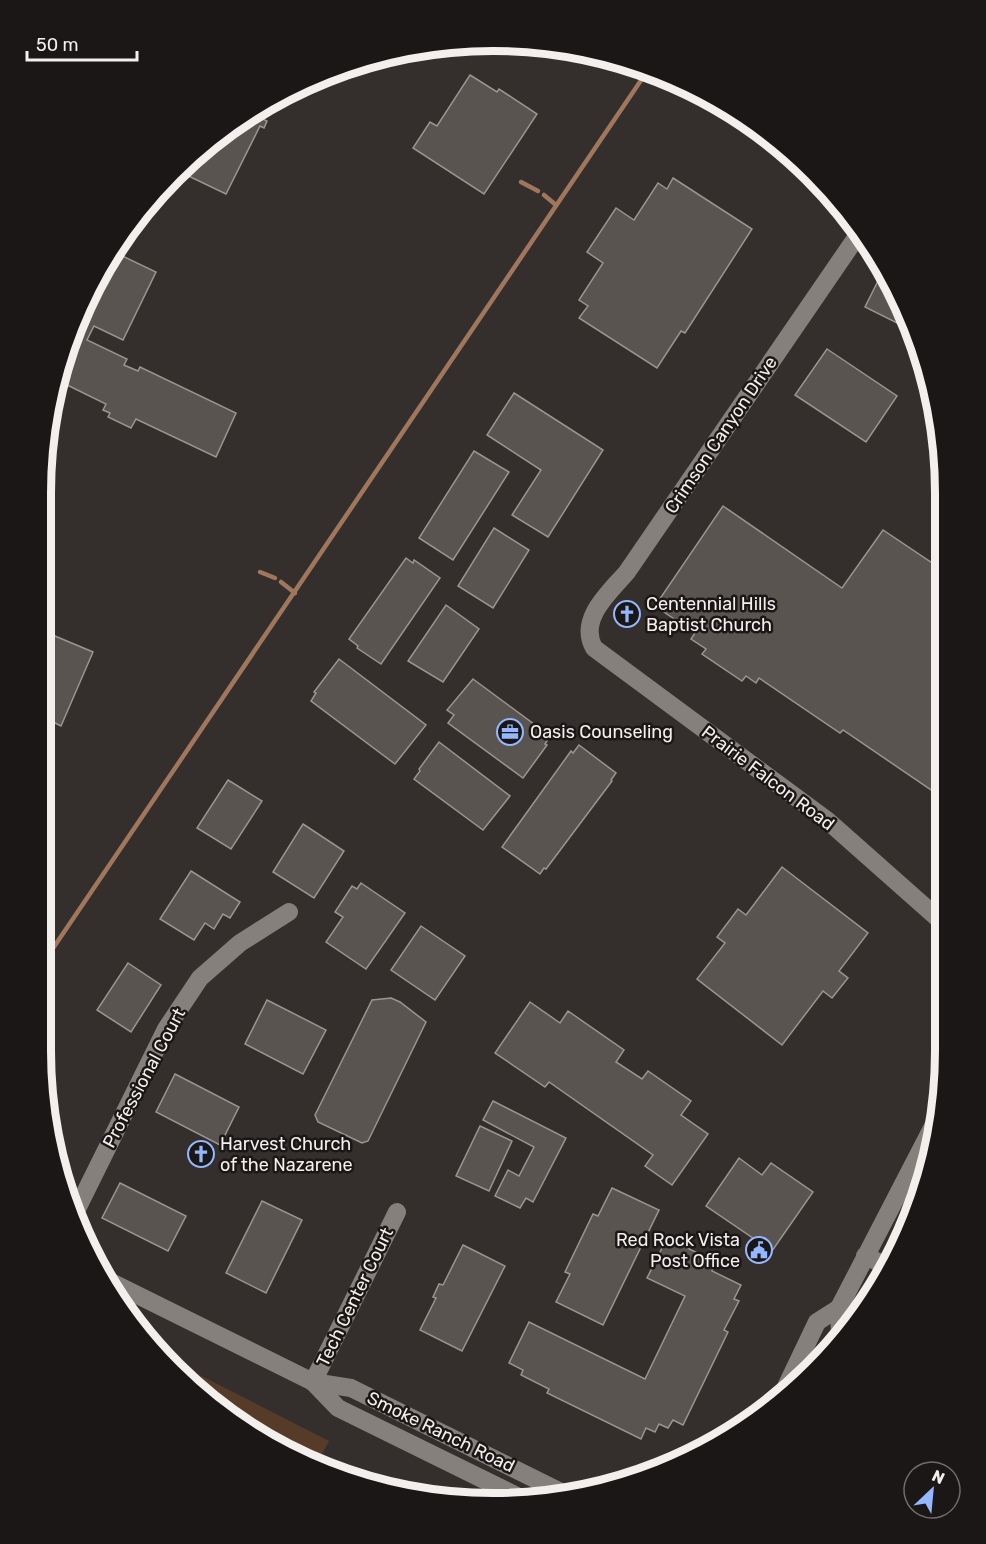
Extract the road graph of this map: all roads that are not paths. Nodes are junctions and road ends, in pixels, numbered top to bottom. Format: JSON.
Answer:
{"nodes":[{"id":1,"x":855,"y":239,"type":"edge"},
{"id":2,"x":590,"y":640,"type":"joint"},
{"id":3,"x":290,"y":912,"type":"dead end"},
{"id":4,"x":935,"y":916,"type":"edge"},
{"id":5,"x":927,"y":1137,"type":"edge"},
{"id":6,"x":79,"y":1205,"type":"edge"},
{"id":7,"x":397,"y":1212,"type":"dead end"},
{"id":8,"x":865,"y":1256,"type":"junction"},
{"id":9,"x":880,"y":1263,"type":"edge"},
{"id":10,"x":118,"y":1285,"type":"edge"},
{"id":11,"x":839,"y":1308,"type":"junction"},
{"id":12,"x":840,"y":1325,"type":"edge"},
{"id":13,"x":791,"y":1377,"type":"edge"},
{"id":14,"x":313,"y":1382,"type":"junction"},
{"id":15,"x":555,"y":1488,"type":"edge"},
{"id":16,"x":510,"y":1492,"type":"edge"}],
"edges":[{"from":1,"to":2,"type":"street","name":"Crimson Canyon Drive"},
{"from":2,"to":4,"type":"street","name":"Prairie Falcon Road"},
{"from":3,"to":6,"type":"street","name":"Professional Court"},
{"from":5,"to":8,"type":"street"},
{"from":7,"to":14,"type":"street","name":"Tech Center Court"},
{"from":8,"to":9,"type":"street"},
{"from":8,"to":11,"type":"street"},
{"from":10,"to":14,"type":"street","name":"Smoke Ranch Road"},
{"from":11,"to":12,"type":"street"},
{"from":11,"to":13,"type":"street"},
{"from":14,"to":15,"type":"street","name":"Smoke Ranch Road"},
{"from":14,"to":16,"type":"street","name":"Smoke Ranch Road"}]}
